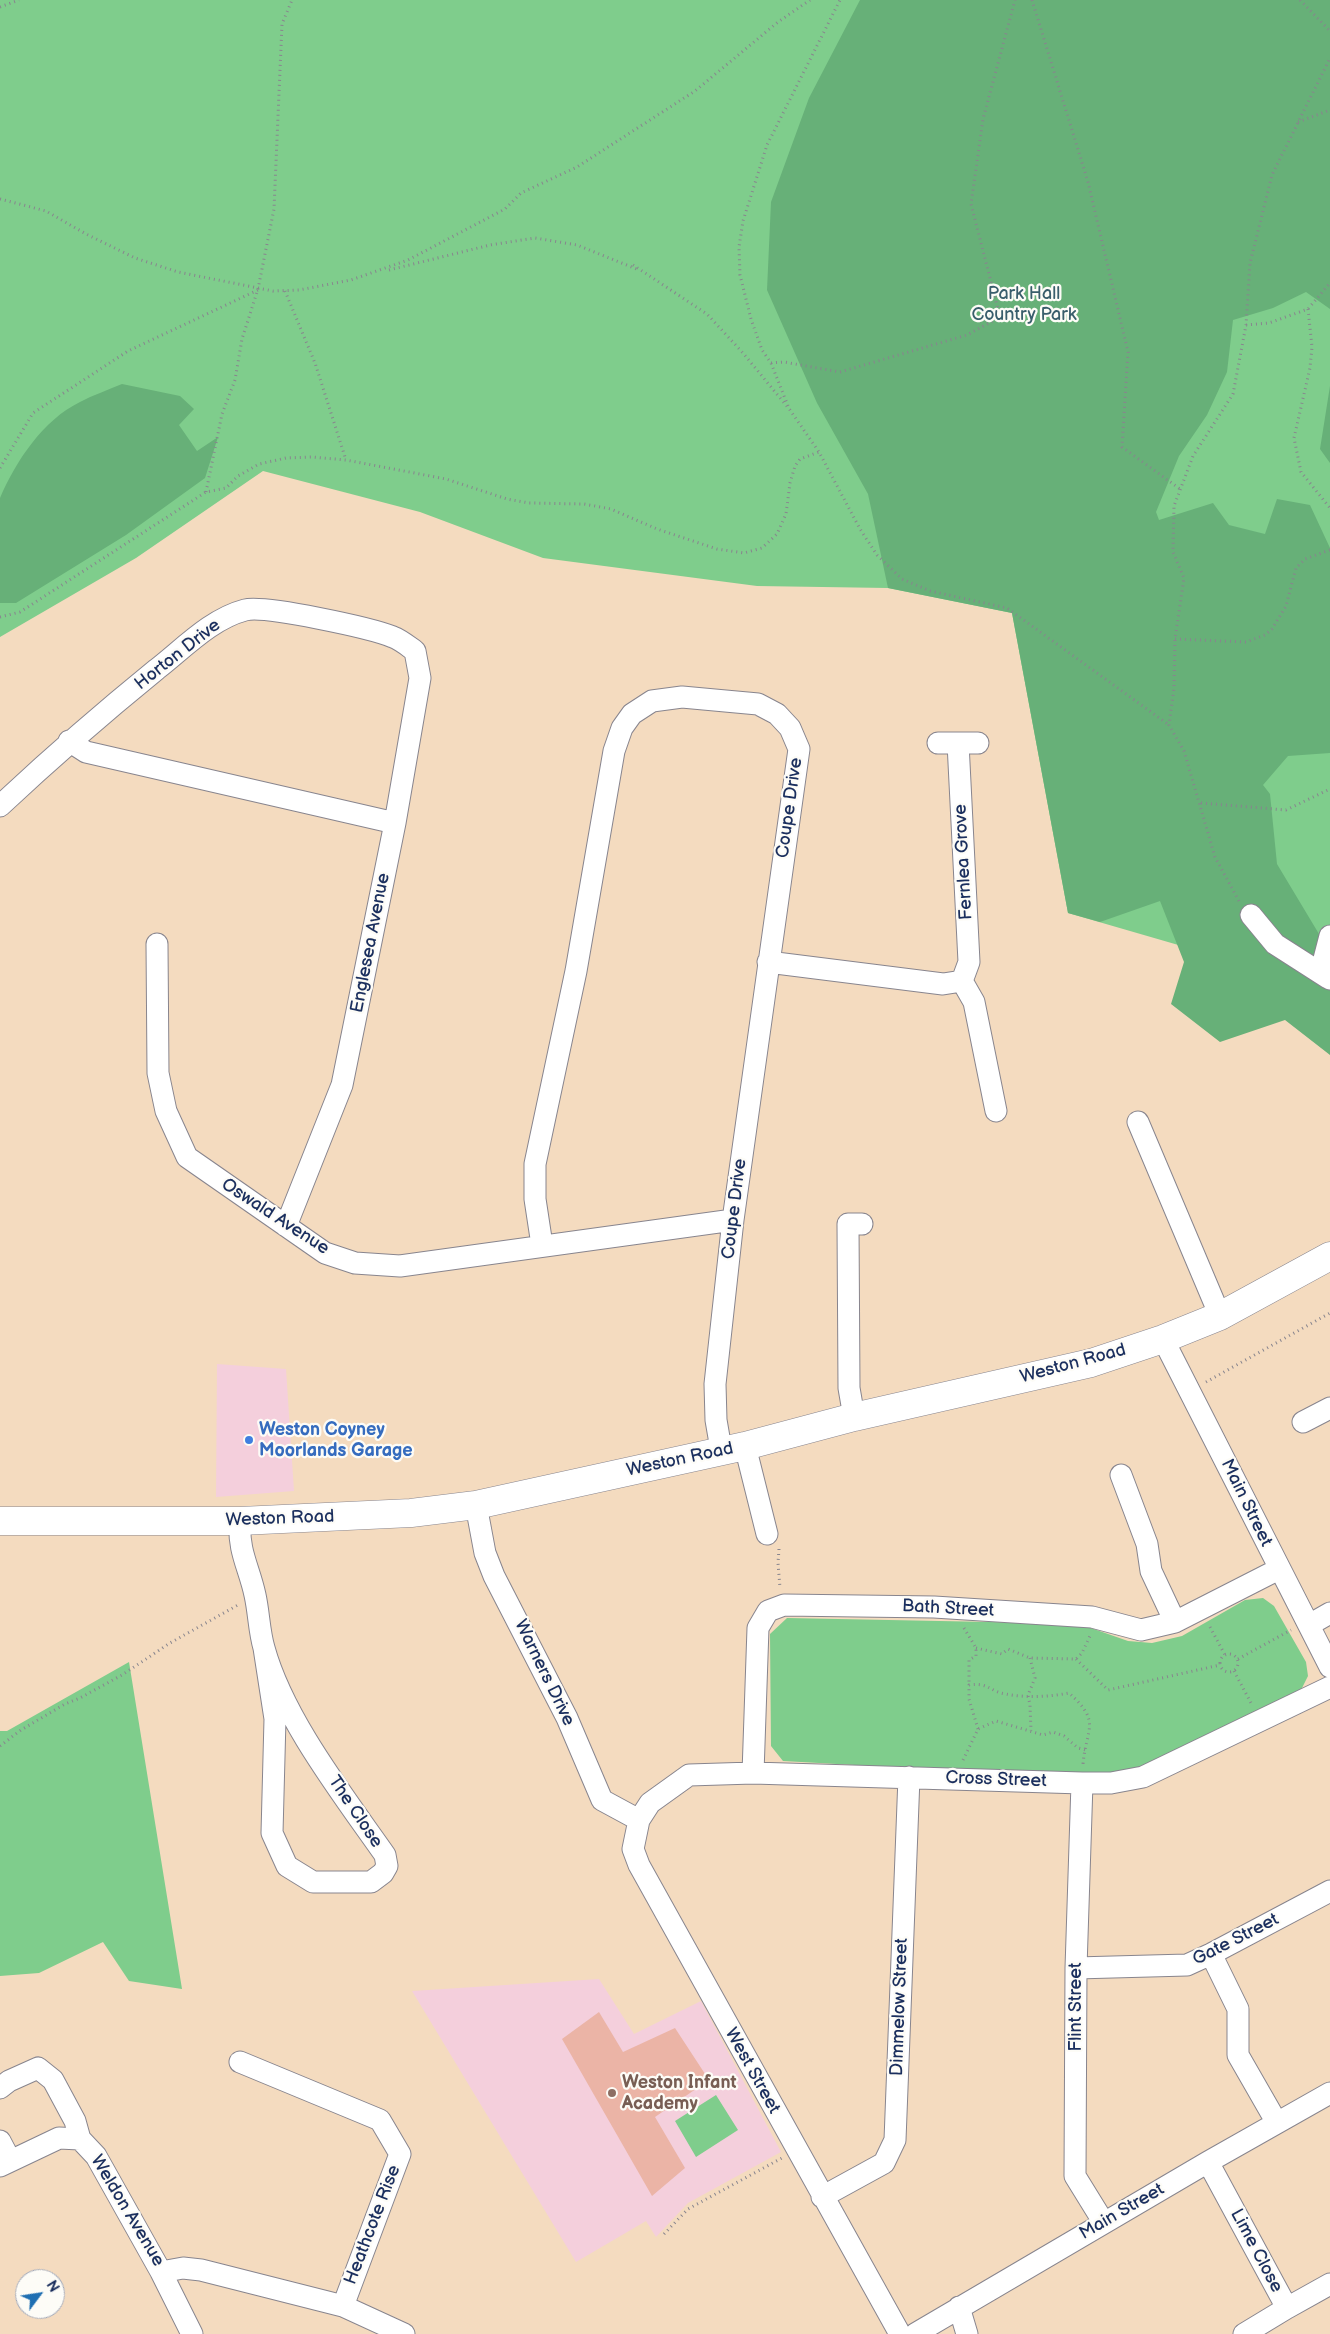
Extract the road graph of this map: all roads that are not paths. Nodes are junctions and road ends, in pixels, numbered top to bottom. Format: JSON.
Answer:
{"nodes":[{"id":1,"x":415,"y":651,"type":"joint"},
{"id":2,"x":69,"y":742,"type":"junction"},
{"id":3,"x":958,"y":743,"type":"dead end"},
{"id":4,"x":0,"y":806,"type":"edge"},
{"id":5,"x":395,"y":823,"type":"junction"},
{"id":6,"x":1251,"y":914,"type":"road end"},
{"id":7,"x":1330,"y":936,"type":"edge"},
{"id":8,"x":157,"y":944,"type":"dead end"},
{"id":9,"x":768,"y":962,"type":"junction"},
{"id":10,"x":1329,"y":978,"type":"edge"},
{"id":11,"x":962,"y":981,"type":"junction"},
{"id":12,"x":1000,"y":1113,"type":"dead end"},
{"id":13,"x":1138,"y":1122,"type":"dead end"},
{"id":14,"x":734,"y":1220,"type":"junction"},
{"id":15,"x":862,"y":1224,"type":"dead end"},
{"id":16,"x":286,"y":1226,"type":"junction"},
{"id":17,"x":542,"y":1245,"type":"junction"},
{"id":18,"x":1330,"y":1256,"type":"edge"},
{"id":19,"x":1220,"y":1316,"type":"junction"},
{"id":20,"x":1163,"y":1339,"type":"junction"},
{"id":21,"x":1330,"y":1408,"type":"edge"},
{"id":22,"x":854,"y":1417,"type":"junction"},
{"id":23,"x":1303,"y":1422,"type":"dead end"},
{"id":24,"x":733,"y":1448,"type":"junction"},
{"id":25,"x":1122,"y":1475,"type":"dead end"},
{"id":26,"x":476,"y":1505,"type":"junction"},
{"id":27,"x":0,"y":1521,"type":"edge"},
{"id":28,"x":240,"y":1522,"type":"junction"},
{"id":29,"x":767,"y":1534,"type":"dead end"},
{"id":30,"x":1279,"y":1569,"type":"junction"},
{"id":31,"x":1330,"y":1614,"type":"edge"},
{"id":32,"x":1175,"y":1622,"type":"junction"},
{"id":33,"x":1308,"y":1624,"type":"junction"},
{"id":34,"x":264,"y":1648,"type":"junction"},
{"id":35,"x":1330,"y":1667,"type":"edge"},
{"id":36,"x":1330,"y":1687,"type":"edge"},
{"id":37,"x":753,"y":1773,"type":"junction"},
{"id":38,"x":909,"y":1777,"type":"junction"},
{"id":39,"x":1082,"y":1784,"type":"junction"},
{"id":40,"x":645,"y":1812,"type":"junction"},
{"id":41,"x":1330,"y":1891,"type":"edge"},
{"id":42,"x":1210,"y":1954,"type":"junction"},
{"id":43,"x":1076,"y":1968,"type":"junction"},
{"id":44,"x":240,"y":2062,"type":"dead end"},
{"id":45,"x":0,"y":2088,"type":"edge"},
{"id":46,"x":1330,"y":2093,"type":"edge"},
{"id":47,"x":1276,"y":2123,"type":"junction"},
{"id":48,"x":80,"y":2139,"type":"junction"},
{"id":49,"x":0,"y":2141,"type":"edge"},
{"id":50,"x":1208,"y":2162,"type":"junction"},
{"id":51,"x":5,"y":2163,"type":"edge"},
{"id":52,"x":822,"y":2197,"type":"junction"},
{"id":53,"x":1104,"y":2224,"type":"junction"},
{"id":54,"x":162,"y":2272,"type":"junction"},
{"id":55,"x":1330,"y":2284,"type":"edge"},
{"id":56,"x":343,"y":2306,"type":"junction"},
{"id":57,"x":959,"y":2307,"type":"junction"},
{"id":58,"x":1287,"y":2308,"type":"junction"},
{"id":59,"x":1250,"y":2331,"type":"edge"},
{"id":60,"x":192,"y":2334,"type":"edge"},
{"id":61,"x":404,"y":2334,"type":"edge"},
{"id":62,"x":900,"y":2334,"type":"edge"},
{"id":63,"x":915,"y":2334,"type":"edge"},
{"id":64,"x":967,"y":2334,"type":"edge"}],
"edges":[{"from":1,"to":2,"type":"street","name":"Horton Drive"},
{"from":1,"to":5,"type":"street","name":"Englesea Avenue"},
{"from":2,"to":4,"type":"street","name":"Horton Drive"},
{"from":2,"to":5,"type":"street"},
{"from":3,"to":11,"type":"street","name":"Fernlea Grove"},
{"from":5,"to":16,"type":"street","name":"Englesea Avenue"},
{"from":6,"to":10,"type":"street"},
{"from":7,"to":10,"type":"street"},
{"from":8,"to":16,"type":"street","name":"Oswald Avenue"},
{"from":9,"to":11,"type":"street"},
{"from":9,"to":14,"type":"street","name":"Coupe Drive"},
{"from":9,"to":17,"type":"street","name":"Coupe Drive"},
{"from":11,"to":12,"type":"street"},
{"from":13,"to":19,"type":"street"},
{"from":14,"to":17,"type":"street","name":"Oswald Avenue"},
{"from":14,"to":24,"type":"street","name":"Coupe Drive"},
{"from":15,"to":22,"type":"street"},
{"from":16,"to":17,"type":"street","name":"Oswald Avenue"},
{"from":18,"to":19,"type":"highway","name":"Weston Road"},
{"from":19,"to":20,"type":"highway","name":"Weston Road"},
{"from":20,"to":22,"type":"highway","name":"Weston Road"},
{"from":20,"to":30,"type":"street","name":"Main Street"},
{"from":21,"to":23,"type":"street"},
{"from":22,"to":24,"type":"highway","name":"Weston Road"},
{"from":24,"to":26,"type":"highway","name":"Weston Road"},
{"from":24,"to":29,"type":"street","name":"Coupe Drive"},
{"from":25,"to":32,"type":"street"},
{"from":26,"to":28,"type":"highway","name":"Weston Road"},
{"from":26,"to":40,"type":"street","name":"Warners Drive"},
{"from":27,"to":28,"type":"highway","name":"Weston Road"},
{"from":28,"to":34,"type":"street","name":"The Close"},
{"from":30,"to":32,"type":"street","name":"Bath Street"},
{"from":30,"to":33,"type":"street","name":"Main Street"},
{"from":31,"to":33,"type":"street"},
{"from":32,"to":37,"type":"street","name":"Bath Street"},
{"from":33,"to":35,"type":"street","name":"Main Street"},
{"from":34,"to":34,"type":"street","name":"The Close"},
{"from":36,"to":39,"type":"street","name":"Cross Street"},
{"from":37,"to":38,"type":"street","name":"Cross Street"},
{"from":37,"to":40,"type":"street","name":"Cross Street"},
{"from":38,"to":39,"type":"street","name":"Cross Street"},
{"from":38,"to":52,"type":"street","name":"Dimmelow Street"},
{"from":39,"to":43,"type":"street","name":"Flint Street"},
{"from":40,"to":52,"type":"street","name":"West Street"},
{"from":41,"to":42,"type":"street","name":"Gate Street"},
{"from":42,"to":43,"type":"street","name":"Gate Street"},
{"from":42,"to":47,"type":"street"},
{"from":43,"to":53,"type":"street","name":"Flint Street"},
{"from":44,"to":56,"type":"street","name":"Heathcote Rise"},
{"from":45,"to":48,"type":"street"},
{"from":46,"to":47,"type":"street","name":"Main Street"},
{"from":47,"to":50,"type":"street","name":"Main Street"},
{"from":48,"to":51,"type":"street","name":"Weldon Avenue"},
{"from":48,"to":54,"type":"street","name":"Weldon Avenue"},
{"from":49,"to":51,"type":"street"},
{"from":50,"to":53,"type":"street","name":"Main Street"},
{"from":50,"to":58,"type":"street","name":"Lime Close"},
{"from":52,"to":62,"type":"street","name":"West Street"},
{"from":53,"to":57,"type":"street","name":"Main Street"},
{"from":54,"to":56,"type":"street","name":"Weldon Avenue"},
{"from":54,"to":60,"type":"street"},
{"from":55,"to":58,"type":"street"},
{"from":56,"to":61,"type":"street","name":"Weldon Avenue"},
{"from":57,"to":63,"type":"street","name":"Main Street"},
{"from":57,"to":64,"type":"street"},
{"from":58,"to":59,"type":"street","name":"Lime Close"}]}
